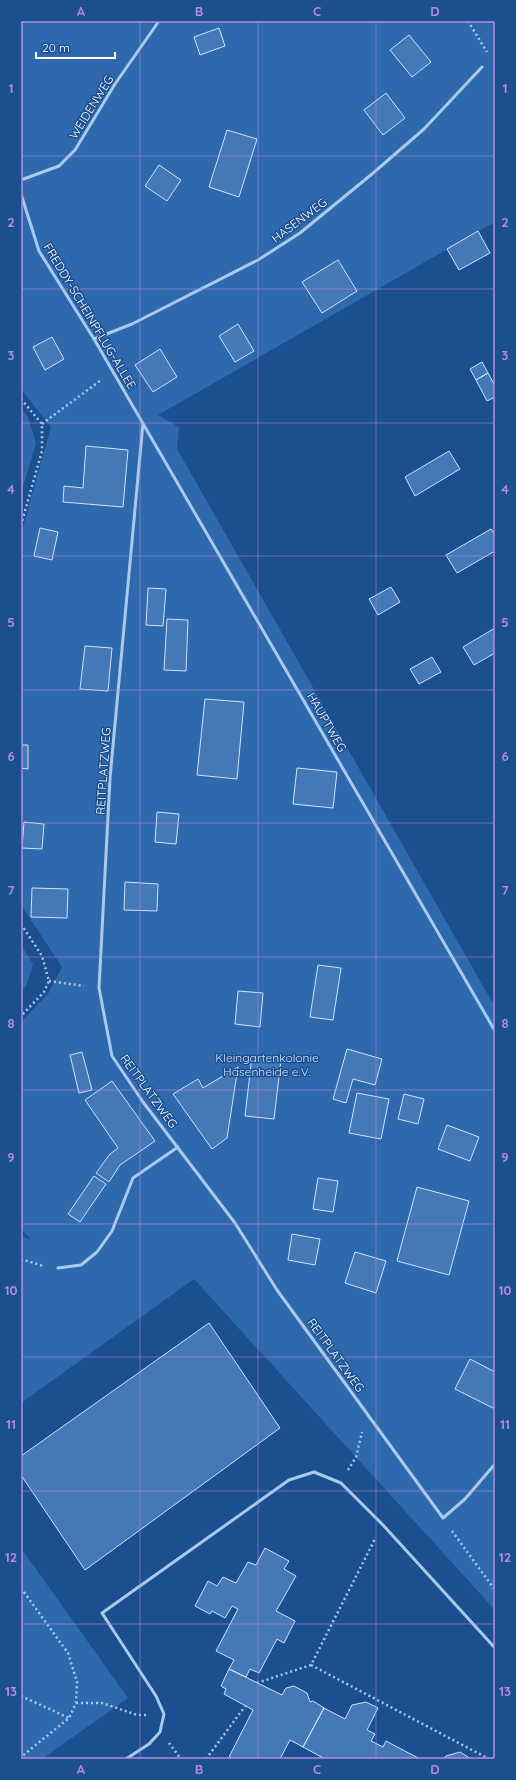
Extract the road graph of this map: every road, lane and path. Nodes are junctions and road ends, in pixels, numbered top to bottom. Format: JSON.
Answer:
{"nodes":[{"id":1,"x":159,"y":21,"type":"edge"},
{"id":2,"x":468,"y":21,"type":"edge"},
{"id":3,"x":482,"y":67,"type":"joint"},
{"id":4,"x":21,"y":180,"type":"edge"},
{"id":5,"x":21,"y":194,"type":"edge"},
{"id":6,"x":94,"y":339,"type":"junction"},
{"id":7,"x":112,"y":371,"type":"junction"},
{"id":8,"x":21,"y":399,"type":"edge"},
{"id":9,"x":143,"y":422,"type":"junction"},
{"id":10,"x":42,"y":424,"type":"junction"},
{"id":11,"x":21,"y":524,"type":"edge"},
{"id":12,"x":21,"y":924,"type":"edge"},
{"id":13,"x":49,"y":981,"type":"junction"},
{"id":14,"x":99,"y":988,"type":"junction"},
{"id":15,"x":21,"y":1016,"type":"edge"},
{"id":16,"x":495,"y":1031,"type":"edge"},
{"id":17,"x":178,"y":1147,"type":"junction"},
{"id":18,"x":21,"y":1259,"type":"edge"},
{"id":19,"x":58,"y":1268,"type":"joint"},
{"id":20,"x":367,"y":1413,"type":"junction"},
{"id":21,"x":495,"y":1464,"type":"edge"},
{"id":22,"x":341,"y":1483,"type":"junction"},
{"id":23,"x":443,"y":1518,"type":"junction"},
{"id":24,"x":383,"y":1524,"type":"junction"},
{"id":25,"x":21,"y":1588,"type":"edge"},
{"id":26,"x":495,"y":1590,"type":"edge"},
{"id":27,"x":495,"y":1648,"type":"edge"},
{"id":28,"x":311,"y":1665,"type":"junction"},
{"id":29,"x":257,"y":1683,"type":"dead end"},
{"id":30,"x":21,"y":1696,"type":"edge"},
{"id":31,"x":76,"y":1703,"type":"junction"},
{"id":32,"x":246,"y":1706,"type":"dead end"},
{"id":33,"x":164,"y":1714,"type":"junction"},
{"id":34,"x":69,"y":1718,"type":"junction"},
{"id":35,"x":21,"y":1757,"type":"edge"},
{"id":36,"x":126,"y":1759,"type":"edge"},
{"id":37,"x":206,"y":1759,"type":"edge"},
{"id":38,"x":489,"y":1759,"type":"edge"}],
"edges":[{"from":1,"to":4,"type":"lane","name":"WEIDENWEG"},
{"from":2,"to":3,"type":"path"},
{"from":3,"to":6,"type":"lane","name":"HASENWEG"},
{"from":5,"to":6,"type":"lane","name":"FREDDY-SCHEINPFLUG-ALLEE"},
{"from":6,"to":7,"type":"lane","name":"FREDDY-SCHEINPFLUG-ALLEE"},
{"from":7,"to":9,"type":"lane","name":"FREDDY-SCHEINPFLUG-ALLEE"},
{"from":7,"to":10,"type":"path"},
{"from":8,"to":10,"type":"path"},
{"from":9,"to":14,"type":"lane","name":"REITPLATZWEG"},
{"from":9,"to":16,"type":"lane","name":"HAUPTWEG"},
{"from":10,"to":11,"type":"path"},
{"from":12,"to":13,"type":"path"},
{"from":13,"to":14,"type":"path"},
{"from":13,"to":15,"type":"path"},
{"from":14,"to":17,"type":"lane","name":"REITPLATZWEG"},
{"from":17,"to":19,"type":"lane"},
{"from":17,"to":20,"type":"lane","name":"REITPLATZWEG"},
{"from":18,"to":19,"type":"path"},
{"from":20,"to":22,"type":"path"},
{"from":20,"to":23,"type":"lane","name":"REITPLATZWEG"},
{"from":21,"to":23,"type":"lane"},
{"from":22,"to":24,"type":"lane"},
{"from":22,"to":33,"type":"lane"},
{"from":23,"to":26,"type":"path"},
{"from":24,"to":27,"type":"lane"},
{"from":24,"to":28,"type":"path"},
{"from":25,"to":31,"type":"path"},
{"from":28,"to":29,"type":"path"},
{"from":28,"to":38,"type":"path"},
{"from":30,"to":34,"type":"path"},
{"from":31,"to":33,"type":"path"},
{"from":31,"to":34,"type":"path"},
{"from":32,"to":37,"type":"path"},
{"from":33,"to":36,"type":"lane"},
{"from":34,"to":35,"type":"path"}]}
